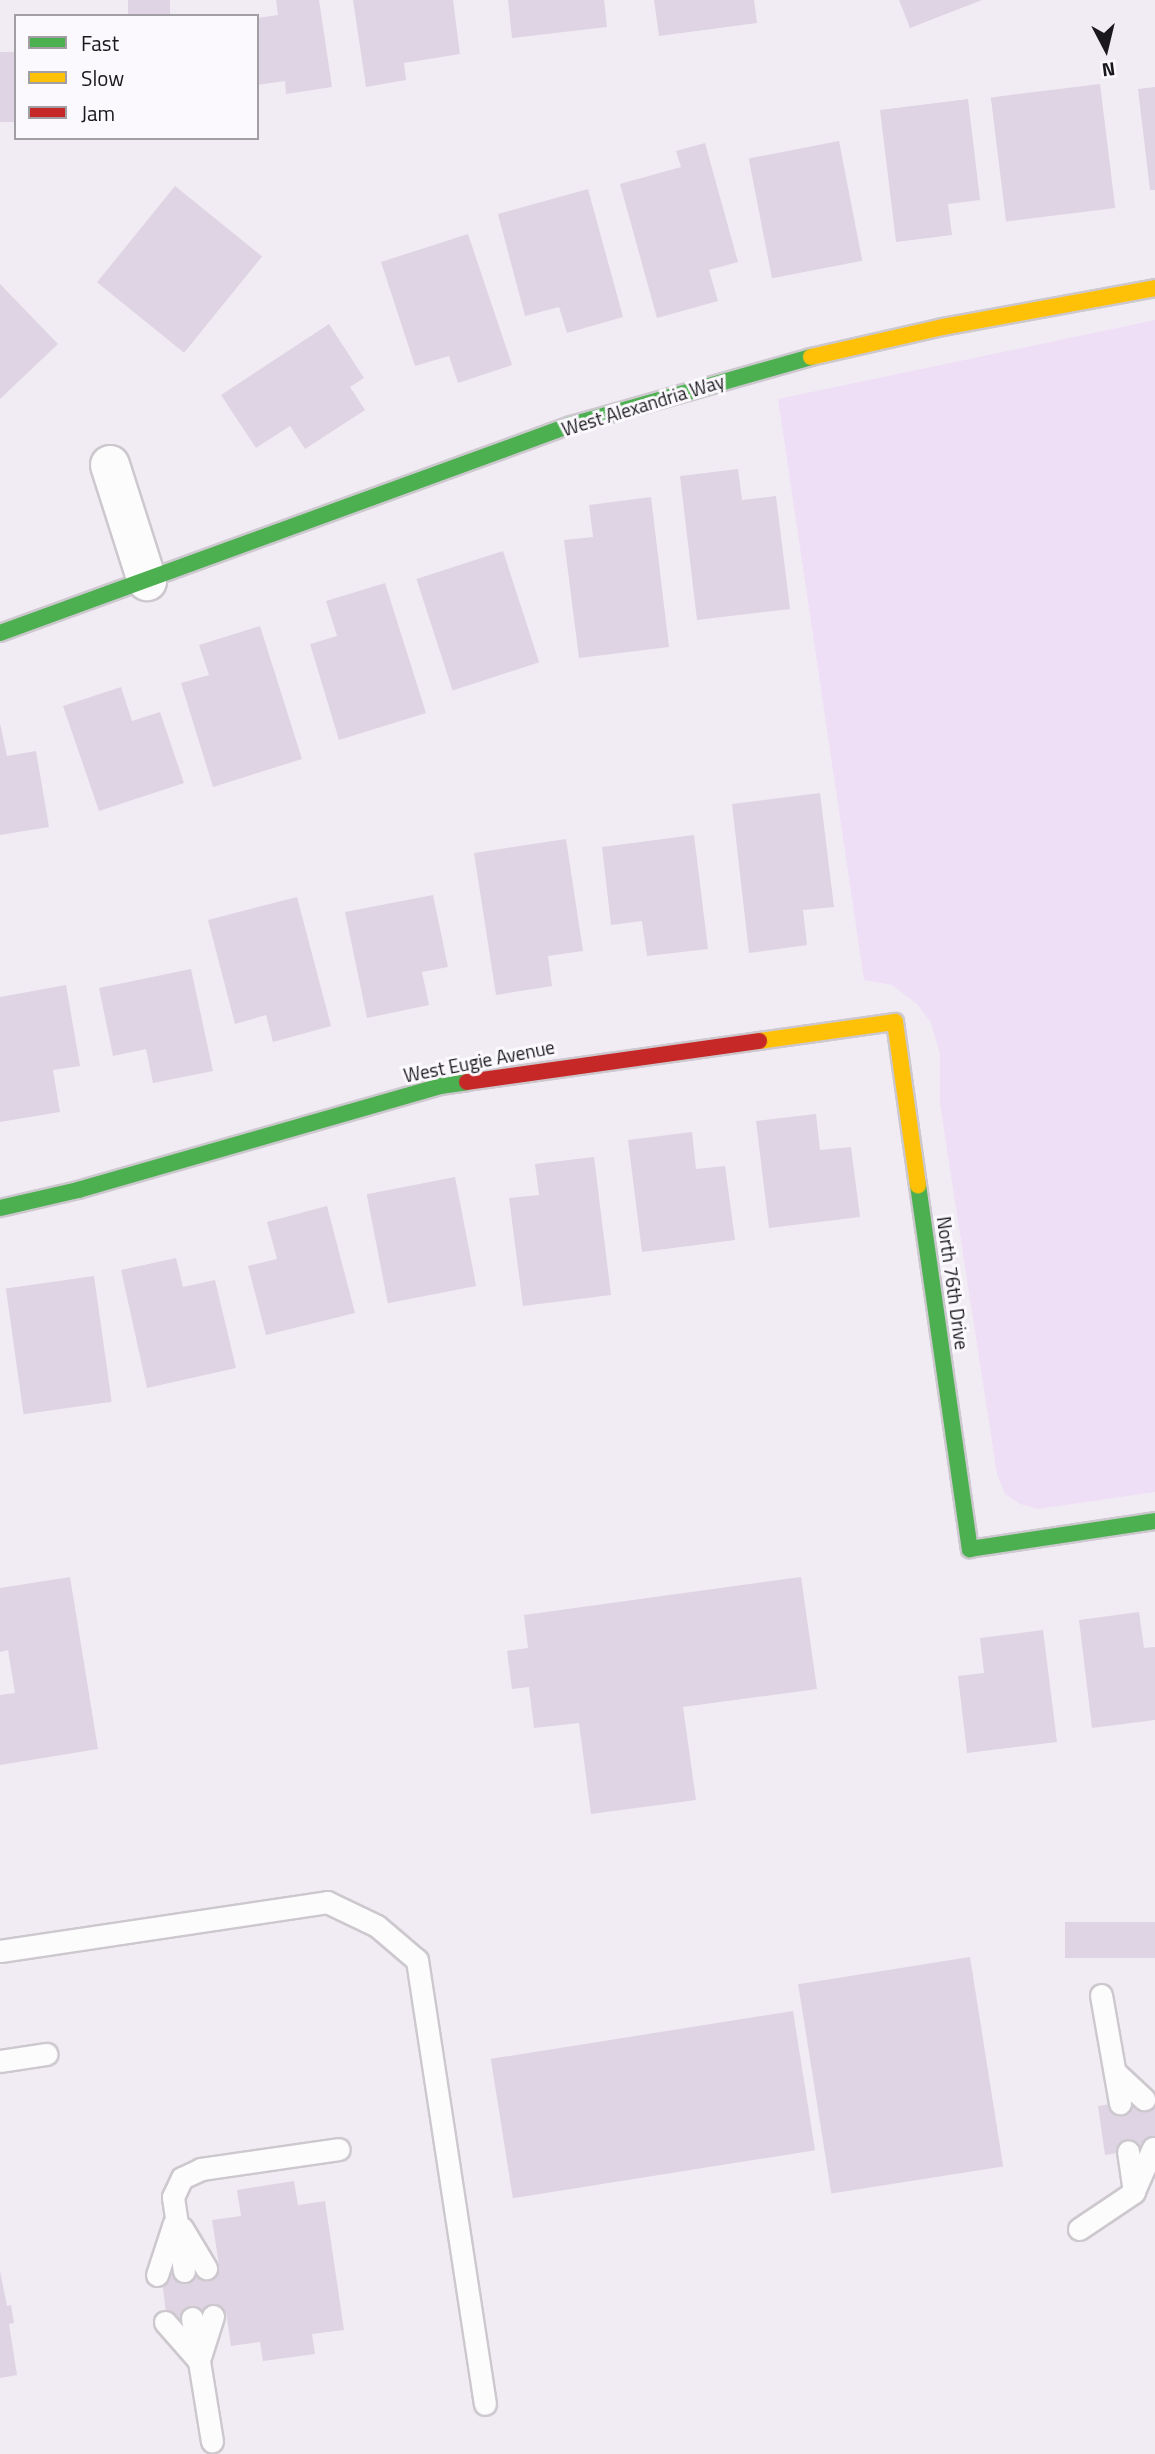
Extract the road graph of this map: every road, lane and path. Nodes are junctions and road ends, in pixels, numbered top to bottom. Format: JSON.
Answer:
{"nodes":[{"id":1,"x":1155,"y":288,"type":"edge"},
{"id":2,"x":110,"y":465,"type":"dead end"},
{"id":3,"x":147,"y":581,"type":"junction"},
{"id":4,"x":0,"y":633,"type":"edge"},
{"id":5,"x":895,"y":1022,"type":"joint"},
{"id":6,"x":0,"y":1208,"type":"edge"},
{"id":7,"x":1155,"y":1521,"type":"edge"},
{"id":8,"x":0,"y":1951,"type":"edge"},
{"id":9,"x":1101,"y":1995,"type":"dead end"},
{"id":10,"x":46,"y":2054,"type":"dead end"},
{"id":11,"x":0,"y":2062,"type":"edge"},
{"id":12,"x":1115,"y":2072,"type":"junction"},
{"id":13,"x":1144,"y":2099,"type":"dead end"},
{"id":14,"x":1121,"y":2103,"type":"dead end"},
{"id":15,"x":1153,"y":2148,"type":"dead end"},
{"id":16,"x":339,"y":2149,"type":"dead end"},
{"id":17,"x":1128,"y":2151,"type":"dead end"},
{"id":18,"x":1134,"y":2192,"type":"junction"},
{"id":19,"x":176,"y":2217,"type":"junction"},
{"id":20,"x":1079,"y":2229,"type":"dead end"},
{"id":21,"x":206,"y":2268,"type":"dead end"},
{"id":22,"x":184,"y":2272,"type":"dead end"},
{"id":23,"x":157,"y":2275,"type":"dead end"},
{"id":24,"x":203,"y":2317,"type":"dead end"},
{"id":25,"x":165,"y":2322,"type":"dead end"},
{"id":26,"x":199,"y":2361,"type":"junction"},
{"id":27,"x":485,"y":2404,"type":"dead end"},
{"id":28,"x":212,"y":2441,"type":"dead end"}],
"edges":[{"from":1,"to":3,"type":"street","name":"West Alexandria Way"},
{"from":2,"to":3,"type":"street"},
{"from":3,"to":4,"type":"street","name":"West Alexandria Way"},
{"from":5,"to":6,"type":"street","name":"West Eugie Avenue"},
{"from":5,"to":7,"type":"street","name":"North 76th Drive"},
{"from":8,"to":27,"type":"lane"},
{"from":9,"to":12,"type":"lane"},
{"from":10,"to":11,"type":"lane"},
{"from":12,"to":13,"type":"lane"},
{"from":12,"to":14,"type":"lane"},
{"from":15,"to":18,"type":"lane"},
{"from":16,"to":19,"type":"lane"},
{"from":17,"to":18,"type":"lane"},
{"from":18,"to":20,"type":"lane"},
{"from":19,"to":21,"type":"lane"},
{"from":19,"to":22,"type":"lane"},
{"from":19,"to":23,"type":"lane"},
{"from":24,"to":26,"type":"lane"},
{"from":25,"to":26,"type":"lane"},
{"from":26,"to":28,"type":"lane"}]}
